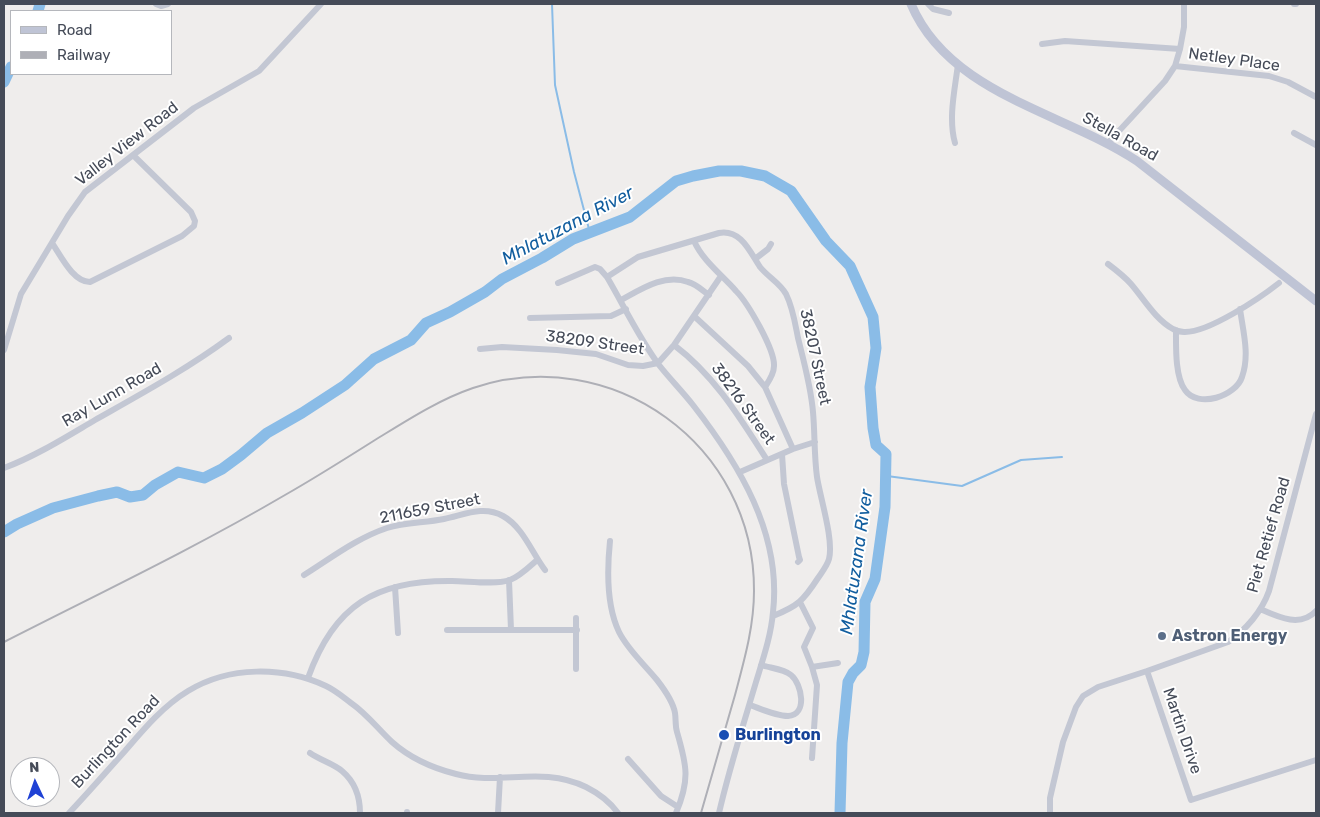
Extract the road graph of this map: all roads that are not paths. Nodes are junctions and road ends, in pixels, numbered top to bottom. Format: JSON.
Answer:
{"nodes":[{"id":1,"x":321,"y":4,"type":"edge"},
{"id":2,"x":911,"y":4,"type":"edge"},
{"id":3,"x":928,"y":4,"type":"edge"},
{"id":4,"x":1184,"y":4,"type":"edge"},
{"id":5,"x":948,"y":13,"type":"dead end"},
{"id":6,"x":1042,"y":44,"type":"dead end"},
{"id":7,"x":1180,"y":49,"type":"junction"},
{"id":8,"x":958,"y":64,"type":"junction"},
{"id":9,"x":1175,"y":66,"type":"junction"},
{"id":10,"x":1316,"y":97,"type":"edge"},
{"id":11,"x":1294,"y":133,"type":"dead end"},
{"id":12,"x":1316,"y":136,"type":"edge"},
{"id":13,"x":955,"y":143,"type":"dead end"},
{"id":14,"x":1108,"y":144,"type":"junction"},
{"id":15,"x":1314,"y":144,"type":"edge"},
{"id":16,"x":133,"y":155,"type":"junction"},
{"id":17,"x":694,"y":241,"type":"junction"},
{"id":18,"x":52,"y":243,"type":"junction"},
{"id":19,"x":772,"y":244,"type":"dead end"},
{"id":20,"x":756,"y":259,"type":"junction"},
{"id":21,"x":1108,"y":264,"type":"dead end"},
{"id":22,"x":721,"y":276,"type":"junction"},
{"id":23,"x":607,"y":277,"type":"junction"},
{"id":24,"x":558,"y":282,"type":"dead end"},
{"id":25,"x":1279,"y":283,"type":"dead end"},
{"id":26,"x":708,"y":295,"type":"junction"},
{"id":27,"x":621,"y":300,"type":"junction"},
{"id":28,"x":1316,"y":301,"type":"edge"},
{"id":29,"x":626,"y":309,"type":"junction"},
{"id":30,"x":1240,"y":309,"type":"junction"},
{"id":31,"x":694,"y":316,"type":"junction"},
{"id":32,"x":530,"y":318,"type":"dead end"},
{"id":33,"x":1176,"y":330,"type":"junction"},
{"id":34,"x":229,"y":338,"type":"dead end"},
{"id":35,"x":674,"y":345,"type":"junction"},
{"id":36,"x":480,"y":349,"type":"dead end"},
{"id":37,"x":4,"y":350,"type":"edge"},
{"id":38,"x":658,"y":362,"type":"junction"},
{"id":39,"x":765,"y":388,"type":"junction"},
{"id":40,"x":1316,"y":414,"type":"edge"},
{"id":41,"x":815,"y":442,"type":"junction"},
{"id":42,"x":793,"y":449,"type":"junction"},
{"id":43,"x":782,"y":454,"type":"junction"},
{"id":44,"x":767,"y":460,"type":"junction"},
{"id":45,"x":4,"y":468,"type":"edge"},
{"id":46,"x":740,"y":472,"type":"junction"},
{"id":47,"x":610,"y":541,"type":"dead end"},
{"id":48,"x":538,"y":560,"type":"junction"},
{"id":49,"x":798,"y":562,"type":"dead end"},
{"id":50,"x":545,"y":570,"type":"dead end"},
{"id":51,"x":304,"y":574,"type":"dead end"},
{"id":52,"x":509,"y":580,"type":"junction"},
{"id":53,"x":395,"y":586,"type":"junction"},
{"id":54,"x":800,"y":602,"type":"junction"},
{"id":55,"x":1260,"y":609,"type":"junction"},
{"id":56,"x":1316,"y":611,"type":"edge"},
{"id":57,"x":773,"y":616,"type":"junction"},
{"id":58,"x":576,"y":618,"type":"dead end"},
{"id":59,"x":447,"y":630,"type":"dead end"},
{"id":60,"x":511,"y":630,"type":"junction"},
{"id":61,"x":577,"y":630,"type":"junction"},
{"id":62,"x":398,"y":633,"type":"dead end"},
{"id":63,"x":838,"y":663,"type":"dead end"},
{"id":64,"x":761,"y":665,"type":"junction"},
{"id":65,"x":812,"y":667,"type":"junction"},
{"id":66,"x":576,"y":669,"type":"dead end"},
{"id":67,"x":1147,"y":671,"type":"junction"},
{"id":68,"x":308,"y":678,"type":"junction"},
{"id":69,"x":750,"y":705,"type":"junction"},
{"id":70,"x":310,"y":753,"type":"dead end"},
{"id":71,"x":812,"y":758,"type":"dead end"},
{"id":72,"x":628,"y":759,"type":"dead end"},
{"id":73,"x":1316,"y":760,"type":"edge"},
{"id":74,"x":500,"y":777,"type":"junction"},
{"id":75,"x":677,"y":810,"type":"edge"},
{"id":76,"x":69,"y":813,"type":"edge"},
{"id":77,"x":360,"y":813,"type":"edge"},
{"id":78,"x":498,"y":813,"type":"edge"},
{"id":79,"x":618,"y":813,"type":"edge"},
{"id":80,"x":719,"y":813,"type":"edge"},
{"id":81,"x":1050,"y":813,"type":"edge"}],
"edges":[{"from":1,"to":16,"type":"street","name":"Valley View Road"},
{"from":2,"to":8,"type":"main road","name":"Stella Road"},
{"from":3,"to":5,"type":"street"},
{"from":4,"to":7,"type":"street"},
{"from":6,"to":7,"type":"street"},
{"from":7,"to":9,"type":"street"},
{"from":8,"to":13,"type":"street"},
{"from":8,"to":14,"type":"main road","name":"Stella Road"},
{"from":9,"to":10,"type":"street","name":"Netley Place"},
{"from":9,"to":14,"type":"street"},
{"from":11,"to":15,"type":"street"},
{"from":12,"to":15,"type":"street"},
{"from":14,"to":28,"type":"main road","name":"Stella Road"},
{"from":16,"to":18,"type":"street","name":"Valley View Road"},
{"from":16,"to":18,"type":"street"},
{"from":17,"to":20,"type":"street","name":"38207 Street"},
{"from":17,"to":22,"type":"street"},
{"from":17,"to":23,"type":"street","name":"38207 Street"},
{"from":18,"to":37,"type":"street","name":"Valley View Road"},
{"from":19,"to":20,"type":"street"},
{"from":20,"to":41,"type":"street","name":"38207 Street"},
{"from":21,"to":33,"type":"street"},
{"from":22,"to":26,"type":"street","name":"38209 Street"},
{"from":22,"to":39,"type":"street"},
{"from":23,"to":24,"type":"street"},
{"from":23,"to":27,"type":"street"},
{"from":25,"to":30,"type":"street"},
{"from":26,"to":27,"type":"street"},
{"from":26,"to":31,"type":"street","name":"38209 Street"},
{"from":27,"to":29,"type":"street"},
{"from":29,"to":32,"type":"street"},
{"from":29,"to":38,"type":"street"},
{"from":30,"to":33,"type":"street"},
{"from":30,"to":33,"type":"street"},
{"from":31,"to":35,"type":"street","name":"38209 Street"},
{"from":31,"to":39,"type":"street"},
{"from":34,"to":45,"type":"street","name":"Ray Lunn Road"},
{"from":35,"to":38,"type":"street","name":"38209 Street"},
{"from":35,"to":44,"type":"street","name":"38216 Street"},
{"from":36,"to":38,"type":"street","name":"38209 Street"},
{"from":38,"to":46,"type":"street"},
{"from":39,"to":42,"type":"street"},
{"from":40,"to":55,"type":"street","name":"Piet Retief Road"},
{"from":41,"to":42,"type":"street"},
{"from":41,"to":54,"type":"street","name":"38207 Street"},
{"from":42,"to":43,"type":"street"},
{"from":43,"to":44,"type":"street"},
{"from":43,"to":49,"type":"street"},
{"from":44,"to":46,"type":"street"},
{"from":46,"to":57,"type":"street"},
{"from":47,"to":75,"type":"street"},
{"from":48,"to":50,"type":"street","name":"211659 Street"},
{"from":48,"to":51,"type":"street","name":"211659 Street"},
{"from":48,"to":52,"type":"street"},
{"from":52,"to":53,"type":"street"},
{"from":52,"to":60,"type":"street"},
{"from":53,"to":62,"type":"street"},
{"from":53,"to":68,"type":"street"},
{"from":54,"to":57,"type":"street","name":"38207 Street"},
{"from":54,"to":65,"type":"street"},
{"from":55,"to":56,"type":"street"},
{"from":55,"to":67,"type":"street","name":"Piet Retief Road"},
{"from":57,"to":64,"type":"street"},
{"from":58,"to":61,"type":"street"},
{"from":59,"to":60,"type":"street"},
{"from":60,"to":61,"type":"street"},
{"from":61,"to":66,"type":"street"},
{"from":63,"to":65,"type":"street"},
{"from":64,"to":69,"type":"street"},
{"from":64,"to":69,"type":"street"},
{"from":65,"to":71,"type":"street"},
{"from":67,"to":73,"type":"street","name":"Martin Drive"},
{"from":67,"to":81,"type":"street","name":"Piet Retief Road"},
{"from":68,"to":74,"type":"street","name":"Burlington Road"},
{"from":68,"to":76,"type":"street","name":"Burlington Road"},
{"from":69,"to":80,"type":"street"},
{"from":70,"to":77,"type":"street"},
{"from":72,"to":75,"type":"street"},
{"from":74,"to":78,"type":"street"},
{"from":74,"to":79,"type":"street","name":"Burlington Road"}]}
